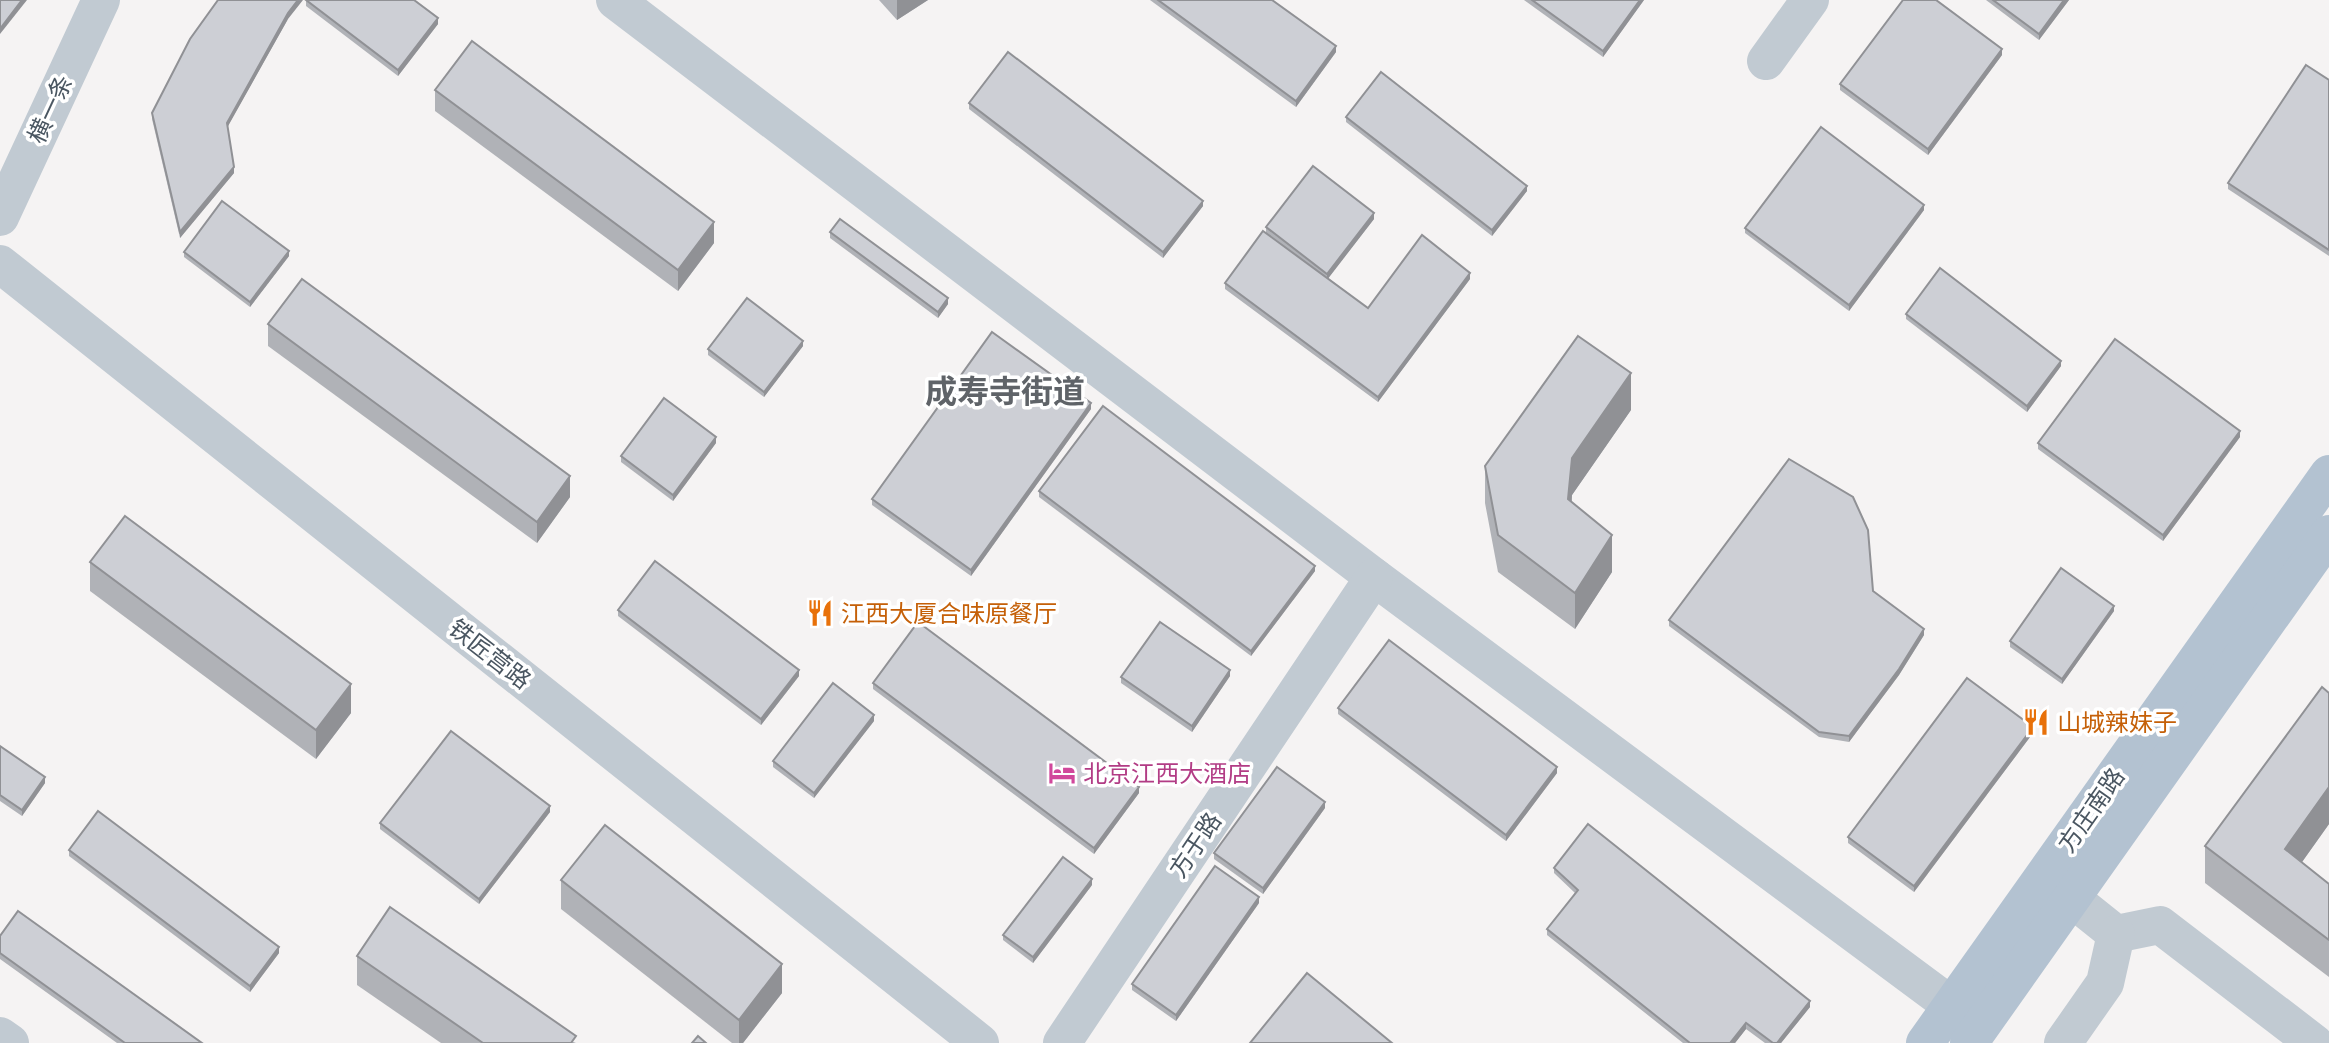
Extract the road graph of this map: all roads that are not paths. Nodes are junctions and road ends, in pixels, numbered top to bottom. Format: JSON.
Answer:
{"nodes":[{"id":1,"x":101,"y":0,"type":"edge"},
{"id":2,"x":615,"y":0,"type":"edge"},
{"id":3,"x":1810,"y":0,"type":"edge"},
{"id":4,"x":1766,"y":61,"type":"dead end"},
{"id":5,"x":0,"y":217,"type":"edge"},
{"id":6,"x":0,"y":264,"type":"edge"},
{"id":7,"x":2329,"y":474,"type":"edge"},
{"id":8,"x":2329,"y":534,"type":"edge"},
{"id":9,"x":1374,"y":577,"type":"junction"},
{"id":10,"x":2071,"y":898,"type":"junction"},
{"id":11,"x":2116,"y":934,"type":"junction"},
{"id":12,"x":1952,"y":1006,"type":"junction"},
{"id":13,"x":0,"y":1036,"type":"edge"},
{"id":14,"x":10,"y":1043,"type":"edge"},
{"id":15,"x":980,"y":1043,"type":"edge"},
{"id":16,"x":1062,"y":1043,"type":"edge"},
{"id":17,"x":1925,"y":1043,"type":"edge"},
{"id":18,"x":1969,"y":1043,"type":"edge"},
{"id":19,"x":2063,"y":1043,"type":"edge"},
{"id":20,"x":2314,"y":1043,"type":"edge"}],
"edges":[{"from":1,"to":5,"type":"street","name":"横一条"},
{"from":2,"to":9,"type":"street"},
{"from":3,"to":4,"type":"street"},
{"from":6,"to":15,"type":"street","name":"铁匠营路"},
{"from":7,"to":12,"type":"main road","name":"方庄南路"},
{"from":8,"to":10,"type":"main road","name":"方庄南路"},
{"from":9,"to":12,"type":"street"},
{"from":9,"to":16,"type":"street","name":"方于路"},
{"from":10,"to":11,"type":"street"},
{"from":10,"to":18,"type":"main road","name":"方庄南路"},
{"from":11,"to":19,"type":"street"},
{"from":11,"to":20,"type":"street"},
{"from":12,"to":17,"type":"main road","name":"方庄南路"},
{"from":13,"to":14,"type":"street"}]}
